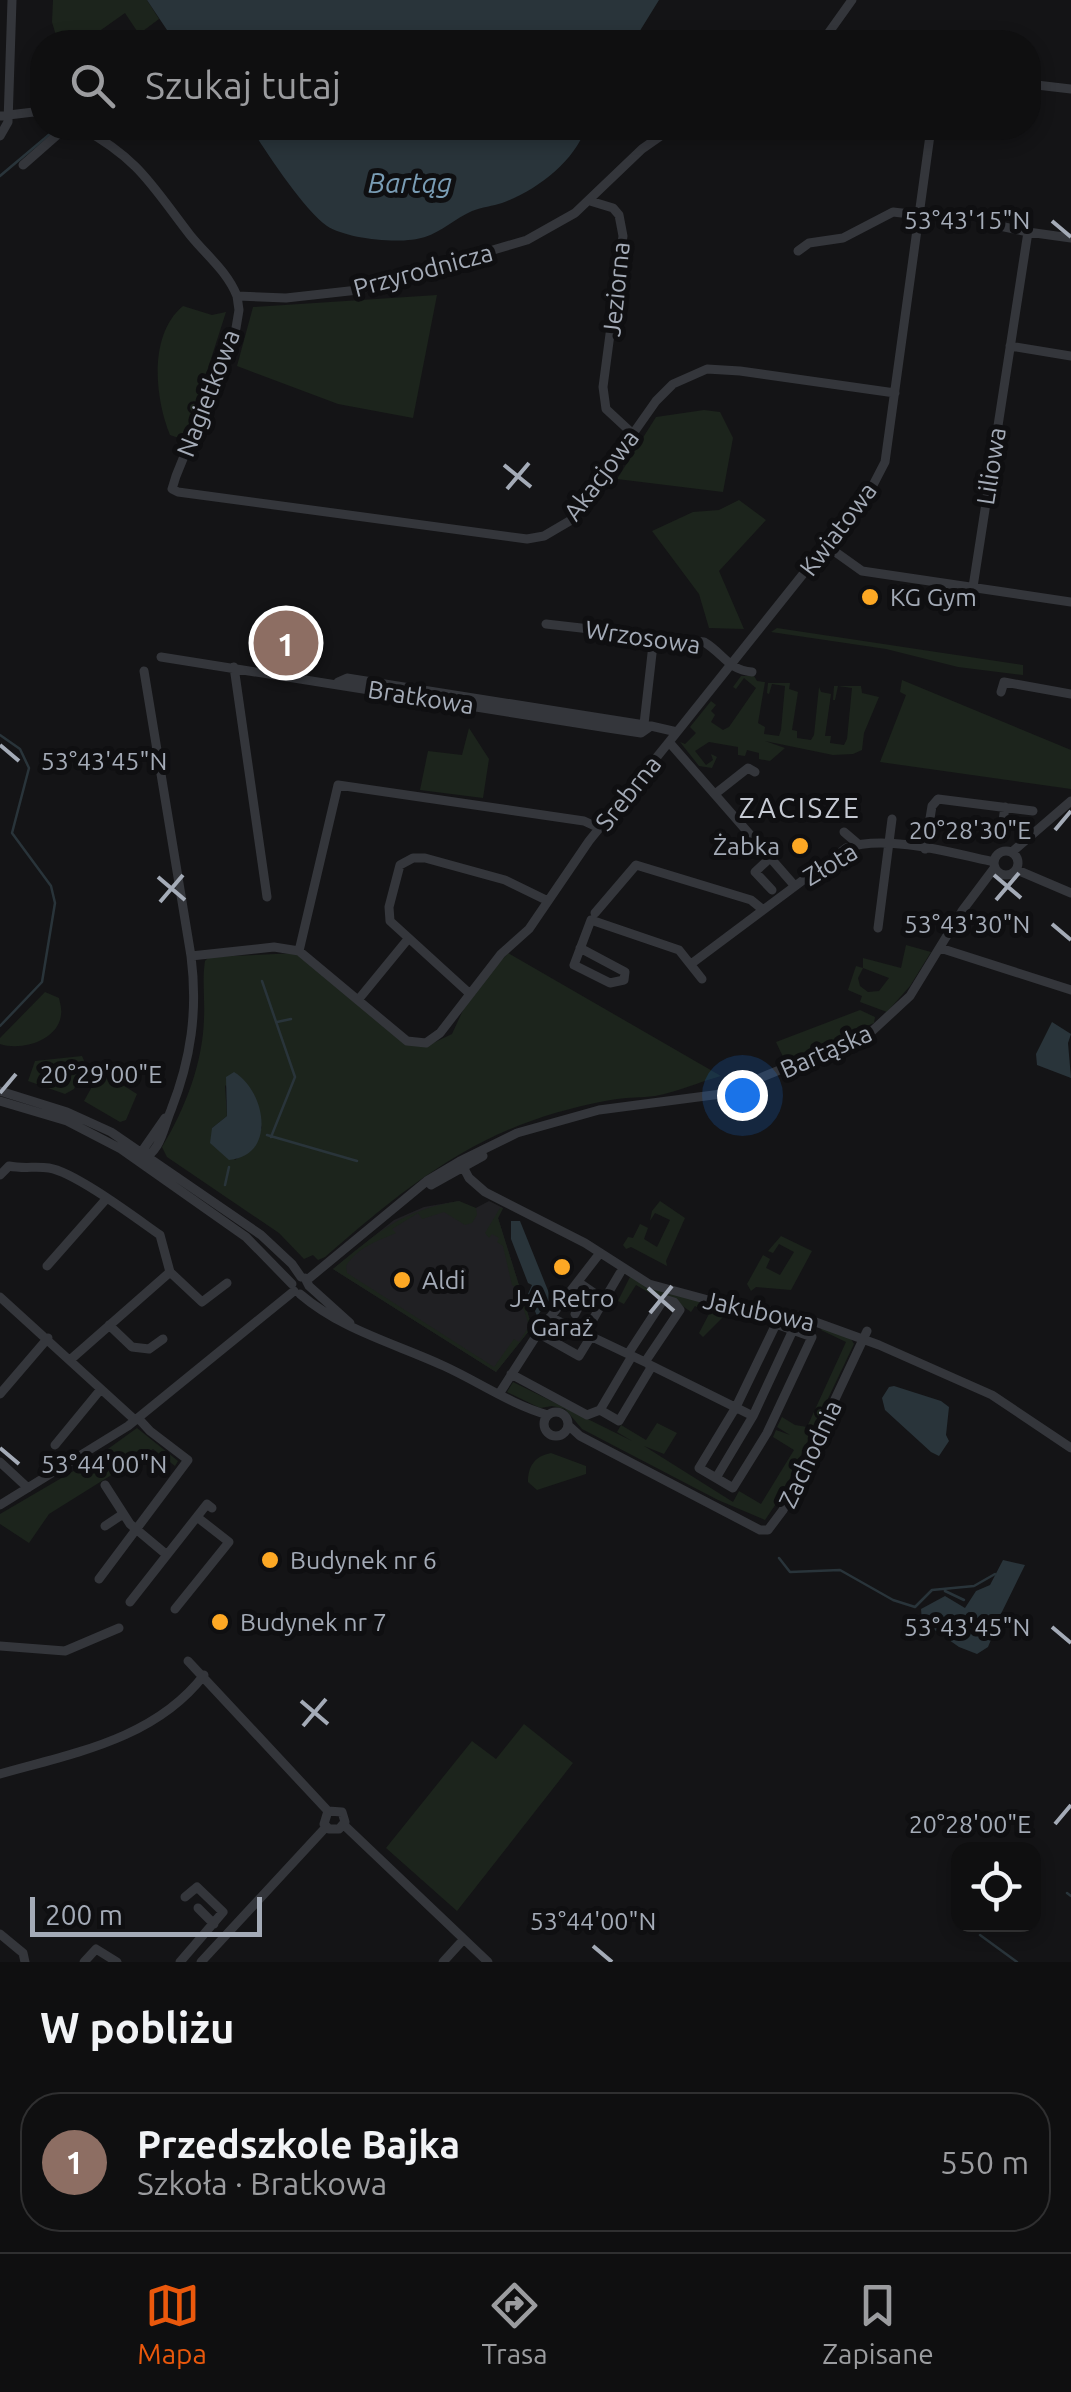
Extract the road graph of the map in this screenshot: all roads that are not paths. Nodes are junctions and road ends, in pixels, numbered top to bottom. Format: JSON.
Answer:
{"nodes":[{"id":1,"x":12,"y":0,"type":"edge"},
{"id":2,"x":852,"y":0,"type":"edge"},
{"id":3,"x":831,"y":30,"type":"edge"},
{"id":4,"x":1041,"y":86,"type":"edge"},
{"id":5,"x":1071,"y":89,"type":"edge"},
{"id":6,"x":30,"y":113,"type":"edge"},
{"id":7,"x":4,"y":116,"type":"edge"},
{"id":8,"x":0,"y":136,"type":"edge"},
{"id":9,"x":51,"y":140,"type":"edge"},
{"id":10,"x":103,"y":140,"type":"edge"},
{"id":11,"x":655,"y":140,"type":"edge"},
{"id":12,"x":929,"y":140,"type":"edge"},
{"id":13,"x":23,"y":165,"type":"dead end"},
{"id":14,"x":590,"y":202,"type":"junction"},
{"id":15,"x":919,"y":215,"type":"junction"},
{"id":16,"x":996,"y":225,"type":"dead end"},
{"id":17,"x":1028,"y":232,"type":"junction"},
{"id":18,"x":1071,"y":238,"type":"edge"},
{"id":19,"x":798,"y":251,"type":"dead end"},
{"id":20,"x":237,"y":296,"type":"junction"},
{"id":21,"x":1010,"y":346,"type":"junction"},
{"id":22,"x":1071,"y":356,"type":"edge"},
{"id":23,"x":895,"y":393,"type":"junction"},
{"id":24,"x":634,"y":434,"type":"junction"},
{"id":25,"x":172,"y":488,"type":"joint"},
{"id":26,"x":827,"y":546,"type":"junction"},
{"id":27,"x":973,"y":587,"type":"junction"},
{"id":28,"x":1071,"y":602,"type":"edge"},
{"id":29,"x":546,"y":624,"type":"dead end"},
{"id":30,"x":654,"y":636,"type":"junction"},
{"id":31,"x":161,"y":657,"type":"dead end"},
{"id":32,"x":730,"y":666,"type":"junction"},
{"id":33,"x":234,"y":667,"type":"junction"},
{"id":34,"x":144,"y":671,"type":"dead end"},
{"id":35,"x":752,"y":672,"type":"dead end"},
{"id":36,"x":1001,"y":692,"type":"dead end"},
{"id":37,"x":1071,"y":694,"type":"edge"},
{"id":38,"x":647,"y":725,"type":"junction"},
{"id":39,"x":677,"y":732,"type":"junction"},
{"id":40,"x":669,"y":742,"type":"junction"},
{"id":41,"x":755,"y":772,"type":"dead end"},
{"id":42,"x":716,"y":794,"type":"junction"},
{"id":43,"x":1071,"y":801,"type":"edge"},
{"id":44,"x":1004,"y":807,"type":"junction"},
{"id":45,"x":1033,"y":811,"type":"dead end"},
{"id":46,"x":892,"y":819,"type":"dead end"},
{"id":47,"x":598,"y":828,"type":"junction"},
{"id":48,"x":844,"y":832,"type":"dead end"},
{"id":49,"x":1002,"y":834,"type":"dead end"},
{"id":50,"x":889,"y":843,"type":"junction"},
{"id":51,"x":858,"y":844,"type":"junction"},
{"id":52,"x":925,"y":850,"type":"junction"},
{"id":53,"x":770,"y":858,"type":"junction"},
{"id":54,"x":1016,"y":861,"type":"junction"},
{"id":55,"x":994,"y":864,"type":"junction"},
{"id":56,"x":1005,"y":875,"type":"junction"},
{"id":57,"x":794,"y":885,"type":"junction"},
{"id":58,"x":772,"y":890,"type":"dead end"},
{"id":59,"x":980,"y":891,"type":"junction"},
{"id":60,"x":1071,"y":892,"type":"edge"},
{"id":61,"x":267,"y":897,"type":"dead end"},
{"id":62,"x":546,"y":900,"type":"junction"},
{"id":63,"x":762,"y":909,"type":"junction"},
{"id":64,"x":596,"y":913,"type":"dead end"},
{"id":65,"x":878,"y":928,"type":"dead end"},
{"id":66,"x":408,"y":939,"type":"junction"},
{"id":67,"x":580,"y":948,"type":"junction"},
{"id":68,"x":940,"y":948,"type":"junction"},
{"id":69,"x":299,"y":951,"type":"junction"},
{"id":70,"x":192,"y":956,"type":"junction"},
{"id":71,"x":690,"y":964,"type":"junction"},
{"id":72,"x":702,"y":979,"type":"dead end"},
{"id":73,"x":1071,"y":990,"type":"edge"},
{"id":74,"x":469,"y":993,"type":"junction"},
{"id":75,"x":358,"y":1000,"type":"junction"},
{"id":76,"x":0,"y":1091,"type":"edge"},
{"id":77,"x":0,"y":1100,"type":"edge"},
{"id":78,"x":548,"y":1124,"type":"junction"},
{"id":79,"x":143,"y":1156,"type":"junction"},
{"id":80,"x":476,"y":1159,"type":"junction"},
{"id":81,"x":461,"y":1164,"type":"junction"},
{"id":82,"x":0,"y":1175,"type":"edge"},
{"id":83,"x":474,"y":1184,"type":"junction"},
{"id":84,"x":108,"y":1198,"type":"junction"},
{"id":85,"x":600,"y":1253,"type":"junction"},
{"id":86,"x":292,"y":1264,"type":"junction"},
{"id":87,"x":47,"y":1266,"type":"dead end"},
{"id":88,"x":320,"y":1269,"type":"junction"},
{"id":89,"x":170,"y":1272,"type":"junction"},
{"id":90,"x":283,"y":1272,"type":"junction"},
{"id":91,"x":620,"y":1274,"type":"dead end"},
{"id":92,"x":578,"y":1282,"type":"junction"},
{"id":93,"x":227,"y":1283,"type":"dead end"},
{"id":94,"x":300,"y":1285,"type":"junction"},
{"id":95,"x":588,"y":1289,"type":"junction"},
{"id":96,"x":0,"y":1297,"type":"edge"},
{"id":97,"x":323,"y":1297,"type":"junction"},
{"id":98,"x":284,"y":1300,"type":"junction"},
{"id":99,"x":604,"y":1300,"type":"junction"},
{"id":100,"x":314,"y":1306,"type":"junction"},
{"id":101,"x":574,"y":1314,"type":"dead end"},
{"id":102,"x":550,"y":1317,"type":"junction"},
{"id":103,"x":818,"y":1322,"type":"junction"},
{"id":104,"x":590,"y":1323,"type":"dead end"},
{"id":105,"x":109,"y":1325,"type":"junction"},
{"id":106,"x":356,"y":1328,"type":"junction"},
{"id":107,"x":792,"y":1330,"type":"junction"},
{"id":108,"x":538,"y":1333,"type":"junction"},
{"id":109,"x":865,"y":1335,"type":"junction"},
{"id":110,"x":812,"y":1337,"type":"junction"},
{"id":111,"x":48,"y":1338,"type":"junction"},
{"id":112,"x":590,"y":1338,"type":"junction"},
{"id":113,"x":164,"y":1339,"type":"dead end"},
{"id":114,"x":630,"y":1355,"type":"junction"},
{"id":115,"x":70,"y":1360,"type":"junction"},
{"id":116,"x":648,"y":1364,"type":"junction"},
{"id":117,"x":510,"y":1374,"type":"junction"},
{"id":118,"x":101,"y":1389,"type":"junction"},
{"id":119,"x":0,"y":1394,"type":"edge"},
{"id":120,"x":499,"y":1394,"type":"junction"},
{"id":121,"x":736,"y":1407,"type":"junction"},
{"id":122,"x":600,"y":1410,"type":"junction"},
{"id":123,"x":753,"y":1416,"type":"junction"},
{"id":124,"x":137,"y":1419,"type":"junction"},
{"id":125,"x":55,"y":1445,"type":"dead end"},
{"id":126,"x":1071,"y":1448,"type":"edge"},
{"id":127,"x":0,"y":1462,"type":"edge"},
{"id":128,"x":716,"y":1478,"type":"junction"},
{"id":129,"x":105,"y":1485,"type":"dead end"},
{"id":130,"x":28,"y":1488,"type":"junction"},
{"id":131,"x":0,"y":1505,"type":"edge"},
{"id":132,"x":212,"y":1508,"type":"dead end"},
{"id":133,"x":124,"y":1514,"type":"junction"},
{"id":134,"x":198,"y":1517,"type":"junction"},
{"id":135,"x":104,"y":1526,"type":"dead end"},
{"id":136,"x":137,"y":1531,"type":"junction"},
{"id":137,"x":167,"y":1556,"type":"junction"},
{"id":138,"x":99,"y":1579,"type":"dead end"},
{"id":139,"x":130,"y":1602,"type":"dead end"},
{"id":140,"x":176,"y":1609,"type":"dead end"},
{"id":141,"x":118,"y":1628,"type":"dead end"},
{"id":142,"x":0,"y":1646,"type":"edge"},
{"id":143,"x":188,"y":1661,"type":"dead end"},
{"id":144,"x":204,"y":1674,"type":"junction"},
{"id":145,"x":0,"y":1774,"type":"edge"},
{"id":146,"x":328,"y":1811,"type":"junction"},
{"id":147,"x":344,"y":1825,"type":"junction"},
{"id":148,"x":326,"y":1826,"type":"junction"},
{"id":149,"x":185,"y":1897,"type":"dead end"},
{"id":150,"x":198,"y":1908,"type":"dead end"},
{"id":151,"x":214,"y":1924,"type":"junction"},
{"id":152,"x":0,"y":1934,"type":"edge"},
{"id":153,"x":463,"y":1940,"type":"junction"},
{"id":154,"x":25,"y":1962,"type":"edge"},
{"id":155,"x":84,"y":1962,"type":"edge"},
{"id":156,"x":117,"y":1962,"type":"edge"},
{"id":157,"x":180,"y":1962,"type":"edge"},
{"id":158,"x":202,"y":1962,"type":"edge"},
{"id":159,"x":443,"y":1962,"type":"edge"},
{"id":160,"x":488,"y":1962,"type":"edge"}],
"edges":[{"from":1,"to":7,"type":"street"},
{"from":2,"to":3,"type":"street"},
{"from":4,"to":5,"type":"street"},
{"from":6,"to":7,"type":"street"},
{"from":7,"to":8,"type":"street"},
{"from":9,"to":13,"type":"street"},
{"from":10,"to":20,"type":"street"},
{"from":11,"to":14,"type":"street"},
{"from":12,"to":15,"type":"street","name":"Kwiatowa"},
{"from":14,"to":20,"type":"street","name":"Przyrodnicza"},
{"from":14,"to":24,"type":"street","name":"Jeziorna"},
{"from":15,"to":19,"type":"street"},
{"from":15,"to":23,"type":"street","name":"Kwiatowa"},
{"from":16,"to":17,"type":"street"},
{"from":17,"to":18,"type":"street"},
{"from":17,"to":21,"type":"street","name":"Liliowa"},
{"from":20,"to":25,"type":"street","name":"Nagietkowa"},
{"from":21,"to":22,"type":"street"},
{"from":21,"to":27,"type":"street","name":"Liliowa"},
{"from":23,"to":24,"type":"street","name":"Akacjowa"},
{"from":23,"to":26,"type":"street","name":"Kwiatowa"},
{"from":24,"to":25,"type":"street","name":"Akacjowa"},
{"from":26,"to":27,"type":"street"},
{"from":26,"to":32,"type":"street","name":"Kwiatowa"},
{"from":27,"to":28,"type":"street"},
{"from":29,"to":30,"type":"street","name":"Wrzosowa"},
{"from":30,"to":32,"type":"street","name":"Wrzosowa"},
{"from":30,"to":38,"type":"street"},
{"from":31,"to":33,"type":"street","name":"Bratkowa"},
{"from":32,"to":35,"type":"street","name":"Wrzosowa"},
{"from":32,"to":39,"type":"street","name":"Kwiatowa"},
{"from":33,"to":38,"type":"street","name":"Bratkowa"},
{"from":33,"to":61,"type":"street"},
{"from":34,"to":70,"type":"street"},
{"from":36,"to":37,"type":"street"},
{"from":38,"to":39,"type":"street"},
{"from":39,"to":40,"type":"street","name":"Kwiatowa"},
{"from":40,"to":42,"type":"street","name":"Srebrna"},
{"from":40,"to":47,"type":"street","name":"Srebrna"},
{"from":41,"to":42,"type":"street"},
{"from":42,"to":53,"type":"street","name":"Srebrna"},
{"from":43,"to":54,"type":"street","name":"Bartąska"},
{"from":44,"to":45,"type":"street"},
{"from":44,"to":49,"type":"street"},
{"from":44,"to":52,"type":"street"},
{"from":46,"to":50,"type":"street"},
{"from":47,"to":62,"type":"street","name":"Srebrna"},
{"from":47,"to":69,"type":"street"},
{"from":48,"to":51,"type":"street"},
{"from":50,"to":51,"type":"street","name":"Złota"},
{"from":50,"to":52,"type":"street","name":"Złota"},
{"from":50,"to":65,"type":"street"},
{"from":51,"to":57,"type":"street","name":"Złota"},
{"from":52,"to":55,"type":"street","name":"Złota"},
{"from":53,"to":57,"type":"street","name":"Srebrna"},
{"from":53,"to":58,"type":"street"},
{"from":54,"to":55,"type":"street","name":"Bartąska"},
{"from":54,"to":56,"type":"street","name":"Bartąska"},
{"from":54,"to":60,"type":"street"},
{"from":55,"to":56,"type":"street"},
{"from":55,"to":59,"type":"street","name":"Bartąska"},
{"from":56,"to":59,"type":"street","name":"Bartąska"},
{"from":57,"to":63,"type":"street","name":"Złota"},
{"from":59,"to":68,"type":"street","name":"Bartąska"},
{"from":62,"to":66,"type":"street"},
{"from":62,"to":74,"type":"street","name":"Srebrna"},
{"from":63,"to":64,"type":"street"},
{"from":63,"to":71,"type":"street","name":"Złota"},
{"from":66,"to":74,"type":"street"},
{"from":66,"to":75,"type":"street"},
{"from":67,"to":67,"type":"street"},
{"from":67,"to":71,"type":"street"},
{"from":68,"to":73,"type":"street"},
{"from":68,"to":78,"type":"street","name":"Bartąska"},
{"from":69,"to":70,"type":"street"},
{"from":69,"to":75,"type":"street"},
{"from":70,"to":79,"type":"street"},
{"from":71,"to":72,"type":"street"},
{"from":74,"to":75,"type":"street","name":"Srebrna"},
{"from":76,"to":79,"type":"street"},
{"from":77,"to":79,"type":"street"},
{"from":78,"to":80,"type":"street","name":"Bartąska"},
{"from":78,"to":81,"type":"street","name":"Bartąska"},
{"from":79,"to":86,"type":"street"},
{"from":79,"to":90,"type":"street"},
{"from":80,"to":81,"type":"street","name":"Bartąska"},
{"from":80,"to":83,"type":"street"},
{"from":81,"to":83,"type":"street","name":"Jakubowa"},
{"from":81,"to":88,"type":"street","name":"Bartąska"},
{"from":82,"to":84,"type":"street"},
{"from":83,"to":85,"type":"street","name":"Jakubowa"},
{"from":84,"to":87,"type":"street"},
{"from":84,"to":89,"type":"street"},
{"from":85,"to":92,"type":"street"},
{"from":85,"to":103,"type":"street","name":"Jakubowa"},
{"from":86,"to":88,"type":"street"},
{"from":86,"to":94,"type":"street"},
{"from":88,"to":94,"type":"street","name":"Bartąska"},
{"from":88,"to":97,"type":"street"},
{"from":89,"to":93,"type":"street"},
{"from":89,"to":105,"type":"street"},
{"from":90,"to":94,"type":"street"},
{"from":90,"to":98,"type":"street"},
{"from":91,"to":99,"type":"street"},
{"from":92,"to":95,"type":"street"},
{"from":92,"to":102,"type":"street"},
{"from":94,"to":97,"type":"street"},
{"from":94,"to":98,"type":"street","name":"Bartąska"},
{"from":94,"to":100,"type":"street"},
{"from":95,"to":99,"type":"street"},
{"from":95,"to":101,"type":"street"},
{"from":96,"to":111,"type":"street"},
{"from":97,"to":106,"type":"street"},
{"from":98,"to":100,"type":"street"},
{"from":98,"to":124,"type":"street","name":"Bartąska"},
{"from":99,"to":104,"type":"street"},
{"from":100,"to":106,"type":"street"},
{"from":102,"to":108,"type":"street"},
{"from":102,"to":112,"type":"street"},
{"from":103,"to":109,"type":"street","name":"Jakubowa"},
{"from":103,"to":110,"type":"street"},
{"from":105,"to":113,"type":"street"},
{"from":105,"to":115,"type":"street"},
{"from":106,"to":120,"type":"street"},
{"from":107,"to":110,"type":"street"},
{"from":107,"to":121,"type":"street"},
{"from":107,"to":123,"type":"street"},
{"from":108,"to":112,"type":"street"},
{"from":108,"to":117,"type":"street"},
{"from":109,"to":120,"type":"street","name":"Zachodnia"},
{"from":109,"to":126,"type":"street","name":"Jakubowa"},
{"from":110,"to":128,"type":"street"},
{"from":111,"to":115,"type":"street"},
{"from":111,"to":119,"type":"street"},
{"from":112,"to":114,"type":"street"},
{"from":114,"to":116,"type":"street"},
{"from":114,"to":116,"type":"street"},
{"from":114,"to":122,"type":"street"},
{"from":115,"to":118,"type":"street"},
{"from":116,"to":121,"type":"street"},
{"from":116,"to":122,"type":"street"},
{"from":117,"to":120,"type":"street"},
{"from":117,"to":122,"type":"street"},
{"from":118,"to":124,"type":"street"},
{"from":118,"to":125,"type":"street"},
{"from":121,"to":123,"type":"street"},
{"from":121,"to":128,"type":"street"},
{"from":123,"to":128,"type":"street"},
{"from":124,"to":130,"type":"street","name":"Bartąska"},
{"from":124,"to":136,"type":"street"},
{"from":127,"to":130,"type":"street"},
{"from":129,"to":133,"type":"street"},
{"from":130,"to":131,"type":"street","name":"Bartąska"},
{"from":132,"to":134,"type":"street"},
{"from":133,"to":135,"type":"street"},
{"from":133,"to":136,"type":"street"},
{"from":134,"to":137,"type":"street"},
{"from":134,"to":140,"type":"street"},
{"from":136,"to":137,"type":"street"},
{"from":136,"to":138,"type":"street"},
{"from":137,"to":139,"type":"street"},
{"from":141,"to":142,"type":"street"},
{"from":143,"to":144,"type":"street"},
{"from":144,"to":145,"type":"street"},
{"from":144,"to":146,"type":"street"},
{"from":146,"to":147,"type":"street"},
{"from":146,"to":148,"type":"street"},
{"from":147,"to":148,"type":"street"},
{"from":147,"to":153,"type":"street"},
{"from":148,"to":158,"type":"street"},
{"from":149,"to":151,"type":"street"},
{"from":150,"to":151,"type":"street"},
{"from":151,"to":157,"type":"street"},
{"from":152,"to":154,"type":"street"},
{"from":153,"to":159,"type":"street"},
{"from":153,"to":160,"type":"street"},
{"from":155,"to":156,"type":"street"}]}
